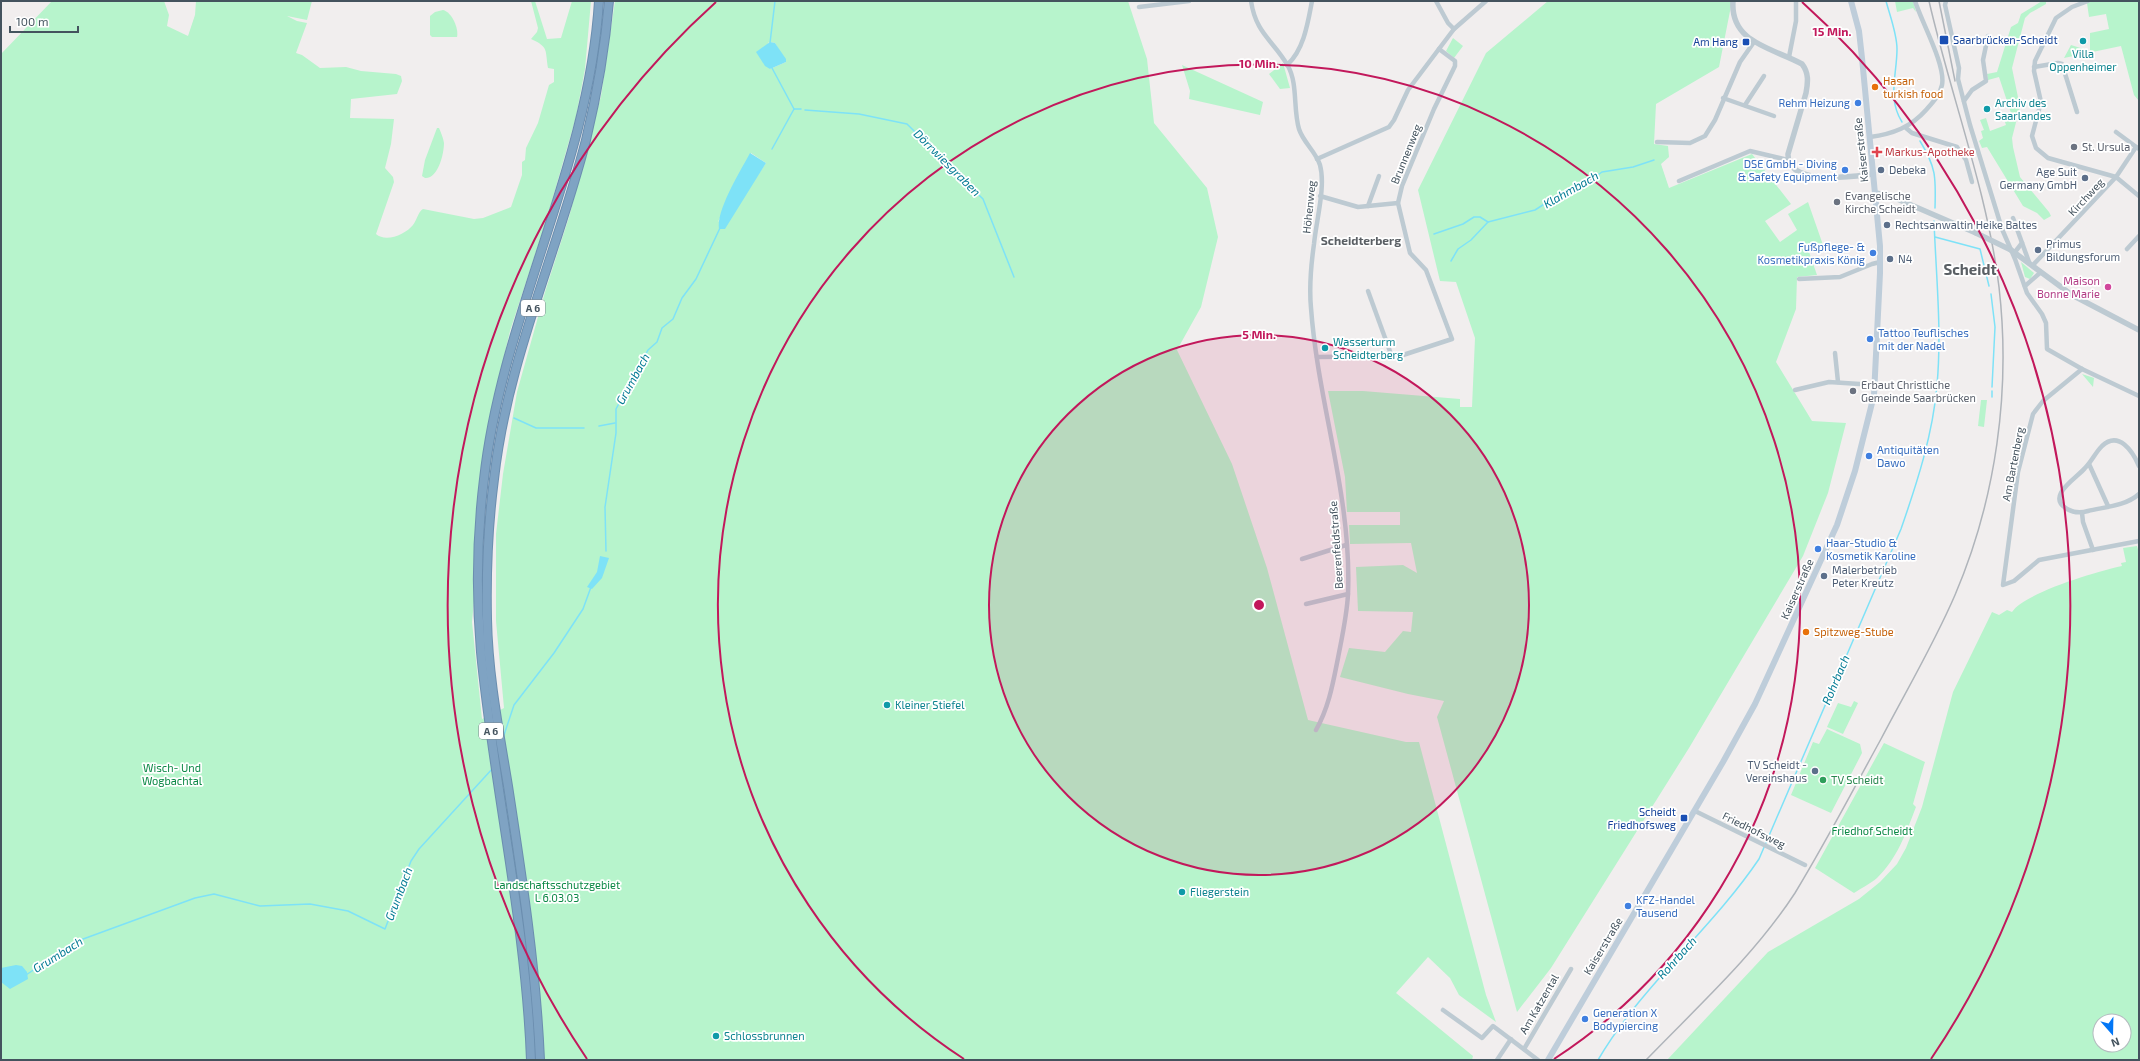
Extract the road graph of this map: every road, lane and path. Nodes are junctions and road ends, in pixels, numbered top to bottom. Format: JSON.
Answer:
{"nodes":[{"id":1,"x":599,"y":1,"type":"edge"},
{"id":2,"x":609,"y":1,"type":"edge"},
{"id":3,"x":1190,"y":1,"type":"edge"},
{"id":4,"x":1251,"y":1,"type":"edge"},
{"id":5,"x":1312,"y":1,"type":"edge"},
{"id":6,"x":1436,"y":1,"type":"edge"},
{"id":7,"x":1486,"y":1,"type":"edge"},
{"id":8,"x":1733,"y":1,"type":"edge"},
{"id":9,"x":1796,"y":1,"type":"edge"},
{"id":10,"x":1851,"y":1,"type":"edge"},
{"id":11,"x":1916,"y":1,"type":"edge"},
{"id":12,"x":2088,"y":1,"type":"edge"},
{"id":13,"x":1946,"y":2,"type":"edge"},
{"id":14,"x":1139,"y":7,"type":"dead end"},
{"id":15,"x":1454,"y":29,"type":"junction"},
{"id":16,"x":1988,"y":36,"type":"dead end"},
{"id":17,"x":1754,"y":42,"type":"junction"},
{"id":18,"x":1439,"y":49,"type":"junction"},
{"id":19,"x":1789,"y":58,"type":"junction"},
{"id":20,"x":1288,"y":65,"type":"junction"},
{"id":21,"x":2034,"y":67,"type":"junction"},
{"id":22,"x":1764,"y":76,"type":"dead end"},
{"id":23,"x":1723,"y":98,"type":"junction"},
{"id":24,"x":1964,"y":101,"type":"junction"},
{"id":25,"x":1745,"y":105,"type":"junction"},
{"id":26,"x":2077,"y":112,"type":"dead end"},
{"id":27,"x":1774,"y":116,"type":"dead end"},
{"id":28,"x":1906,"y":128,"type":"junction"},
{"id":29,"x":2116,"y":132,"type":"dead end"},
{"id":30,"x":1870,"y":137,"type":"junction"},
{"id":31,"x":1657,"y":142,"type":"dead end"},
{"id":32,"x":2137,"y":148,"type":"edge"},
{"id":33,"x":1317,"y":159,"type":"junction"},
{"id":34,"x":1788,"y":160,"type":"junction"},
{"id":35,"x":1874,"y":174,"type":"junction"},
{"id":36,"x":1379,"y":176,"type":"dead end"},
{"id":37,"x":2116,"y":177,"type":"junction"},
{"id":38,"x":1679,"y":181,"type":"dead end"},
{"id":39,"x":1972,"y":182,"type":"dead end"},
{"id":40,"x":1875,"y":193,"type":"junction"},
{"id":41,"x":1320,"y":196,"type":"junction"},
{"id":42,"x":2139,"y":196,"type":"edge"},
{"id":43,"x":1398,"y":203,"type":"junction"},
{"id":44,"x":1368,"y":206,"type":"junction"},
{"id":45,"x":2013,"y":218,"type":"dead end"},
{"id":46,"x":2139,"y":236,"type":"edge"},
{"id":47,"x":2022,"y":243,"type":"junction"},
{"id":48,"x":2127,"y":249,"type":"dead end"},
{"id":49,"x":2013,"y":251,"type":"junction"},
{"id":50,"x":1880,"y":262,"type":"junction"},
{"id":51,"x":2031,"y":263,"type":"junction"},
{"id":52,"x":2041,"y":272,"type":"junction"},
{"id":53,"x":1799,"y":279,"type":"dead end"},
{"id":54,"x":2025,"y":286,"type":"junction"},
{"id":55,"x":1368,"y":291,"type":"dead end"},
{"id":56,"x":2139,"y":330,"type":"edge"},
{"id":57,"x":1835,"y":353,"type":"dead end"},
{"id":58,"x":1317,"y":357,"type":"junction"},
{"id":59,"x":1392,"y":357,"type":"junction"},
{"id":60,"x":2082,"y":369,"type":"junction"},
{"id":61,"x":1838,"y":382,"type":"junction"},
{"id":62,"x":1875,"y":386,"type":"junction"},
{"id":63,"x":1795,"y":390,"type":"dead end"},
{"id":64,"x":2139,"y":396,"type":"edge"},
{"id":65,"x":2089,"y":464,"type":"junction"},
{"id":66,"x":2139,"y":466,"type":"edge"},
{"id":67,"x":2139,"y":494,"type":"edge"},
{"id":68,"x":2108,"y":506,"type":"junction"},
{"id":69,"x":2082,"y":513,"type":"junction"},
{"id":70,"x":2139,"y":541,"type":"edge"},
{"id":71,"x":1346,"y":545,"type":"junction"},
{"id":72,"x":2094,"y":550,"type":"junction"},
{"id":73,"x":1302,"y":559,"type":"dead end"},
{"id":74,"x":1348,"y":594,"type":"junction"},
{"id":75,"x":1306,"y":604,"type":"dead end"},
{"id":76,"x":483,"y":621,"type":"junction"},
{"id":77,"x":1316,"y":730,"type":"dead end"},
{"id":78,"x":1695,"y":811,"type":"junction"},
{"id":79,"x":1805,"y":865,"type":"dead end"},
{"id":80,"x":1570,"y":969,"type":"dead end"},
{"id":81,"x":1443,"y":1010,"type":"dead end"},
{"id":82,"x":1511,"y":1039,"type":"junction"},
{"id":83,"x":1524,"y":1049,"type":"junction"},
{"id":84,"x":531,"y":1060,"type":"edge"},
{"id":85,"x":540,"y":1060,"type":"edge"},
{"id":86,"x":1497,"y":1060,"type":"edge"},
{"id":87,"x":1538,"y":1060,"type":"edge"},
{"id":88,"x":1548,"y":1060,"type":"edge"}],
"edges":[{"from":1,"to":76,"type":"highway","number":"A 6"},
{"from":2,"to":76,"type":"highway","number":"A 6"},
{"from":3,"to":14,"type":"street"},
{"from":4,"to":20,"type":"street","name":"Höhenweg"},
{"from":5,"to":20,"type":"street"},
{"from":6,"to":15,"type":"street"},
{"from":7,"to":15,"type":"street"},
{"from":8,"to":17,"type":"street"},
{"from":9,"to":19,"type":"street"},
{"from":10,"to":30,"type":"main road","name":"Kaiserstraße"},
{"from":11,"to":28,"type":"street"},
{"from":12,"to":21,"type":"street"},
{"from":13,"to":24,"type":"street"},
{"from":15,"to":18,"type":"street"},
{"from":16,"to":24,"type":"street"},
{"from":17,"to":19,"type":"street"},
{"from":17,"to":23,"type":"street"},
{"from":18,"to":33,"type":"street"},
{"from":18,"to":43,"type":"street","name":"Brunnenweg"},
{"from":19,"to":34,"type":"street"},
{"from":20,"to":33,"type":"street","name":"Höhenweg"},
{"from":21,"to":26,"type":"street"},
{"from":21,"to":37,"type":"street","name":"Kirchweg"},
{"from":22,"to":25,"type":"street"},
{"from":23,"to":25,"type":"street"},
{"from":23,"to":31,"type":"street"},
{"from":24,"to":54,"type":"street"},
{"from":25,"to":27,"type":"street"},
{"from":28,"to":30,"type":"street"},
{"from":28,"to":39,"type":"street"},
{"from":29,"to":32,"type":"street"},
{"from":30,"to":35,"type":"main road","name":"Kaiserstraße"},
{"from":32,"to":37,"type":"street"},
{"from":33,"to":41,"type":"street","name":"Höhenweg"},
{"from":34,"to":35,"type":"street"},
{"from":34,"to":38,"type":"street"},
{"from":35,"to":40,"type":"main road","name":"Kaiserstraße"},
{"from":36,"to":44,"type":"street"},
{"from":37,"to":42,"type":"street"},
{"from":37,"to":51,"type":"street","name":"Kirchweg"},
{"from":40,"to":49,"type":"street","bridge":true},
{"from":40,"to":50,"type":"main road","name":"Kaiserstraße"},
{"from":41,"to":44,"type":"street"},
{"from":41,"to":58,"type":"street","name":"Höhenweg"},
{"from":43,"to":44,"type":"street"},
{"from":43,"to":59,"type":"street","name":"Brunnenweg"},
{"from":45,"to":47,"type":"street"},
{"from":46,"to":48,"type":"street"},
{"from":47,"to":49,"type":"street"},
{"from":47,"to":51,"type":"street"},
{"from":49,"to":51,"type":"street"},
{"from":50,"to":53,"type":"street"},
{"from":50,"to":62,"type":"main road","name":"Kaiserstraße"},
{"from":51,"to":52,"type":"street"},
{"from":52,"to":54,"type":"street"},
{"from":52,"to":56,"type":"street"},
{"from":54,"to":60,"type":"street"},
{"from":55,"to":59,"type":"street"},
{"from":57,"to":61,"type":"street"},
{"from":58,"to":59,"type":"street"},
{"from":58,"to":71,"type":"street","name":"Beerenfeldstraße"},
{"from":60,"to":64,"type":"street"},
{"from":60,"to":72,"type":"street","name":"Am Bartenberg"},
{"from":61,"to":62,"type":"street"},
{"from":61,"to":63,"type":"street"},
{"from":62,"to":78,"type":"main road","name":"Kaiserstraße"},
{"from":65,"to":66,"type":"street"},
{"from":65,"to":68,"type":"street"},
{"from":65,"to":69,"type":"street"},
{"from":67,"to":68,"type":"street"},
{"from":68,"to":69,"type":"street"},
{"from":69,"to":72,"type":"street"},
{"from":70,"to":72,"type":"street"},
{"from":71,"to":73,"type":"street"},
{"from":71,"to":74,"type":"street","name":"Beerenfeldstraße"},
{"from":74,"to":75,"type":"street"},
{"from":74,"to":77,"type":"street","name":"Beerenfeldstraße"},
{"from":76,"to":84,"type":"highway","number":"A 6"},
{"from":76,"to":85,"type":"highway","number":"A 6"},
{"from":78,"to":79,"type":"street","name":"Friedhofsweg"},
{"from":78,"to":88,"type":"main road","name":"Kaiserstraße"},
{"from":80,"to":83,"type":"street","name":"Am Katzental"},
{"from":81,"to":82,"type":"street"},
{"from":82,"to":83,"type":"street"},
{"from":82,"to":86,"type":"street"},
{"from":83,"to":87,"type":"street"}]}
